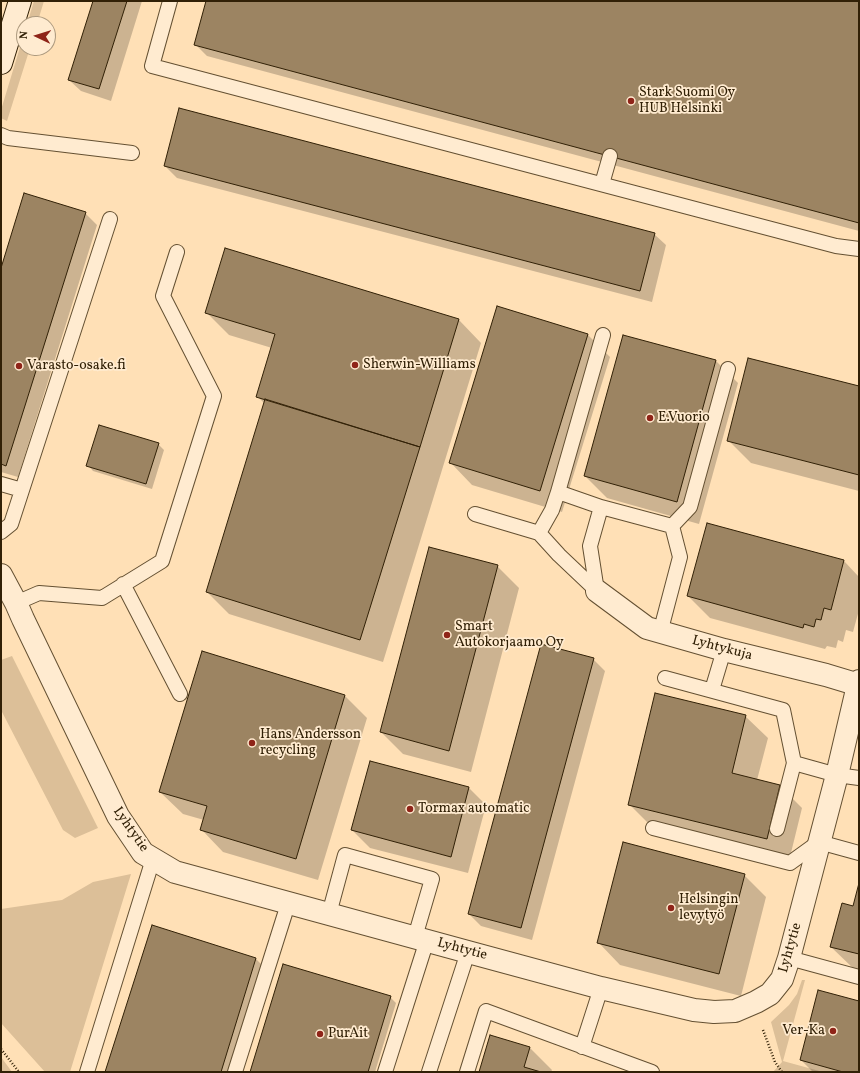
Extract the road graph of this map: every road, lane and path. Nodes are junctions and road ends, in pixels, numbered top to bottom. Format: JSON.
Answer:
{"nodes":[{"id":1,"x":20,"y":1,"type":"edge"},
{"id":2,"x":170,"y":1,"type":"edge"},
{"id":3,"x":1,"y":63,"type":"edge"},
{"id":4,"x":1,"y":135,"type":"edge"},
{"id":5,"x":132,"y":153,"type":"dead end"},
{"id":6,"x":610,"y":156,"type":"dead end"},
{"id":7,"x":602,"y":184,"type":"junction"},
{"id":8,"x":110,"y":219,"type":"dead end"},
{"id":9,"x":859,"y":249,"type":"edge"},
{"id":10,"x":177,"y":252,"type":"dead end"},
{"id":11,"x":603,"y":335,"type":"dead end"},
{"id":12,"x":728,"y":370,"type":"dead end"},
{"id":13,"x":1,"y":484,"type":"edge"},
{"id":14,"x":22,"y":490,"type":"junction"},
{"id":15,"x":558,"y":492,"type":"junction"},
{"id":16,"x":601,"y":507,"type":"junction"},
{"id":17,"x":475,"y":514,"type":"dead end"},
{"id":18,"x":672,"y":526,"type":"junction"},
{"id":19,"x":1,"y":532,"type":"edge"},
{"id":20,"x":539,"y":533,"type":"junction"},
{"id":21,"x":1,"y":575,"type":"edge"},
{"id":22,"x":123,"y":584,"type":"junction"},
{"id":23,"x":598,"y":590,"type":"junction"},
{"id":24,"x":16,"y":602,"type":"junction"},
{"id":25,"x":660,"y":633,"type":"junction"},
{"id":26,"x":724,"y":650,"type":"junction"},
{"id":27,"x":666,"y":678,"type":"dead end"},
{"id":28,"x":859,"y":684,"type":"edge"},
{"id":29,"x":712,"y":690,"type":"junction"},
{"id":30,"x":180,"y":694,"type":"dead end"},
{"id":31,"x":794,"y":763,"type":"junction"},
{"id":32,"x":837,"y":775,"type":"junction"},
{"id":33,"x":859,"y":778,"type":"edge"},
{"id":34,"x":653,"y":828,"type":"dead end"},
{"id":35,"x":777,"y":829,"type":"dead end"},
{"id":36,"x":819,"y":842,"type":"junction"},
{"id":37,"x":859,"y":853,"type":"edge"},
{"id":38,"x":153,"y":859,"type":"junction"},
{"id":39,"x":288,"y":904,"type":"junction"},
{"id":40,"x":329,"y":914,"type":"junction"},
{"id":41,"x":421,"y":939,"type":"junction"},
{"id":42,"x":468,"y":952,"type":"junction"},
{"id":43,"x":789,"y":958,"type":"junction"},
{"id":44,"x":859,"y":977,"type":"edge"},
{"id":45,"x":601,"y":988,"type":"junction"},
{"id":46,"x":764,"y":1030,"type":"dead end"},
{"id":47,"x":582,"y":1047,"type":"junction"},
{"id":48,"x":1,"y":1049,"type":"edge"},
{"id":49,"x":19,"y":1072,"type":"edge"},
{"id":50,"x":87,"y":1072,"type":"edge"},
{"id":51,"x":235,"y":1072,"type":"edge"},
{"id":52,"x":385,"y":1072,"type":"edge"},
{"id":53,"x":429,"y":1072,"type":"edge"},
{"id":54,"x":467,"y":1072,"type":"edge"},
{"id":55,"x":652,"y":1072,"type":"edge"},
{"id":56,"x":782,"y":1072,"type":"edge"}],
"edges":[{"from":1,"to":3,"type":"street"},
{"from":2,"to":7,"type":"lane"},
{"from":4,"to":5,"type":"lane"},
{"from":6,"to":7,"type":"lane"},
{"from":7,"to":9,"type":"lane"},
{"from":8,"to":14,"type":"lane"},
{"from":10,"to":22,"type":"lane"},
{"from":11,"to":15,"type":"lane"},
{"from":12,"to":18,"type":"lane"},
{"from":13,"to":14,"type":"lane"},
{"from":14,"to":19,"type":"lane"},
{"from":15,"to":16,"type":"lane"},
{"from":15,"to":20,"type":"lane"},
{"from":16,"to":18,"type":"lane"},
{"from":16,"to":23,"type":"lane"},
{"from":17,"to":20,"type":"lane"},
{"from":18,"to":25,"type":"lane"},
{"from":20,"to":23,"type":"lane"},
{"from":21,"to":24,"type":"street","name":"Lyhtytie"},
{"from":22,"to":24,"type":"lane"},
{"from":22,"to":30,"type":"lane"},
{"from":23,"to":25,"type":"street","name":"Lyhtykuja"},
{"from":24,"to":38,"type":"street","name":"Lyhtytie"},
{"from":25,"to":26,"type":"street","name":"Lyhtykuja"},
{"from":26,"to":28,"type":"street","name":"Lyhtykuja"},
{"from":26,"to":29,"type":"lane"},
{"from":27,"to":29,"type":"lane"},
{"from":28,"to":32,"type":"street","name":"Lyhtytie"},
{"from":29,"to":31,"type":"lane"},
{"from":31,"to":32,"type":"lane"},
{"from":31,"to":35,"type":"lane"},
{"from":32,"to":33,"type":"lane"},
{"from":32,"to":36,"type":"street","name":"Lyhtytie"},
{"from":34,"to":36,"type":"lane"},
{"from":36,"to":37,"type":"lane"},
{"from":36,"to":43,"type":"street","name":"Lyhtytie"},
{"from":38,"to":39,"type":"street","name":"Lyhtytie"},
{"from":38,"to":50,"type":"lane"},
{"from":39,"to":40,"type":"street","name":"Lyhtytie"},
{"from":39,"to":51,"type":"lane"},
{"from":40,"to":41,"type":"street","name":"Lyhtytie"},
{"from":40,"to":41,"type":"lane"},
{"from":41,"to":42,"type":"street","name":"Lyhtytie"},
{"from":41,"to":52,"type":"lane"},
{"from":42,"to":45,"type":"street","name":"Lyhtytie"},
{"from":42,"to":53,"type":"lane"},
{"from":43,"to":44,"type":"lane"},
{"from":43,"to":45,"type":"street","name":"Lyhtytie"},
{"from":45,"to":47,"type":"lane"},
{"from":46,"to":56,"type":"path"},
{"from":47,"to":54,"type":"lane"},
{"from":47,"to":55,"type":"lane"},
{"from":48,"to":49,"type":"path"}]}
